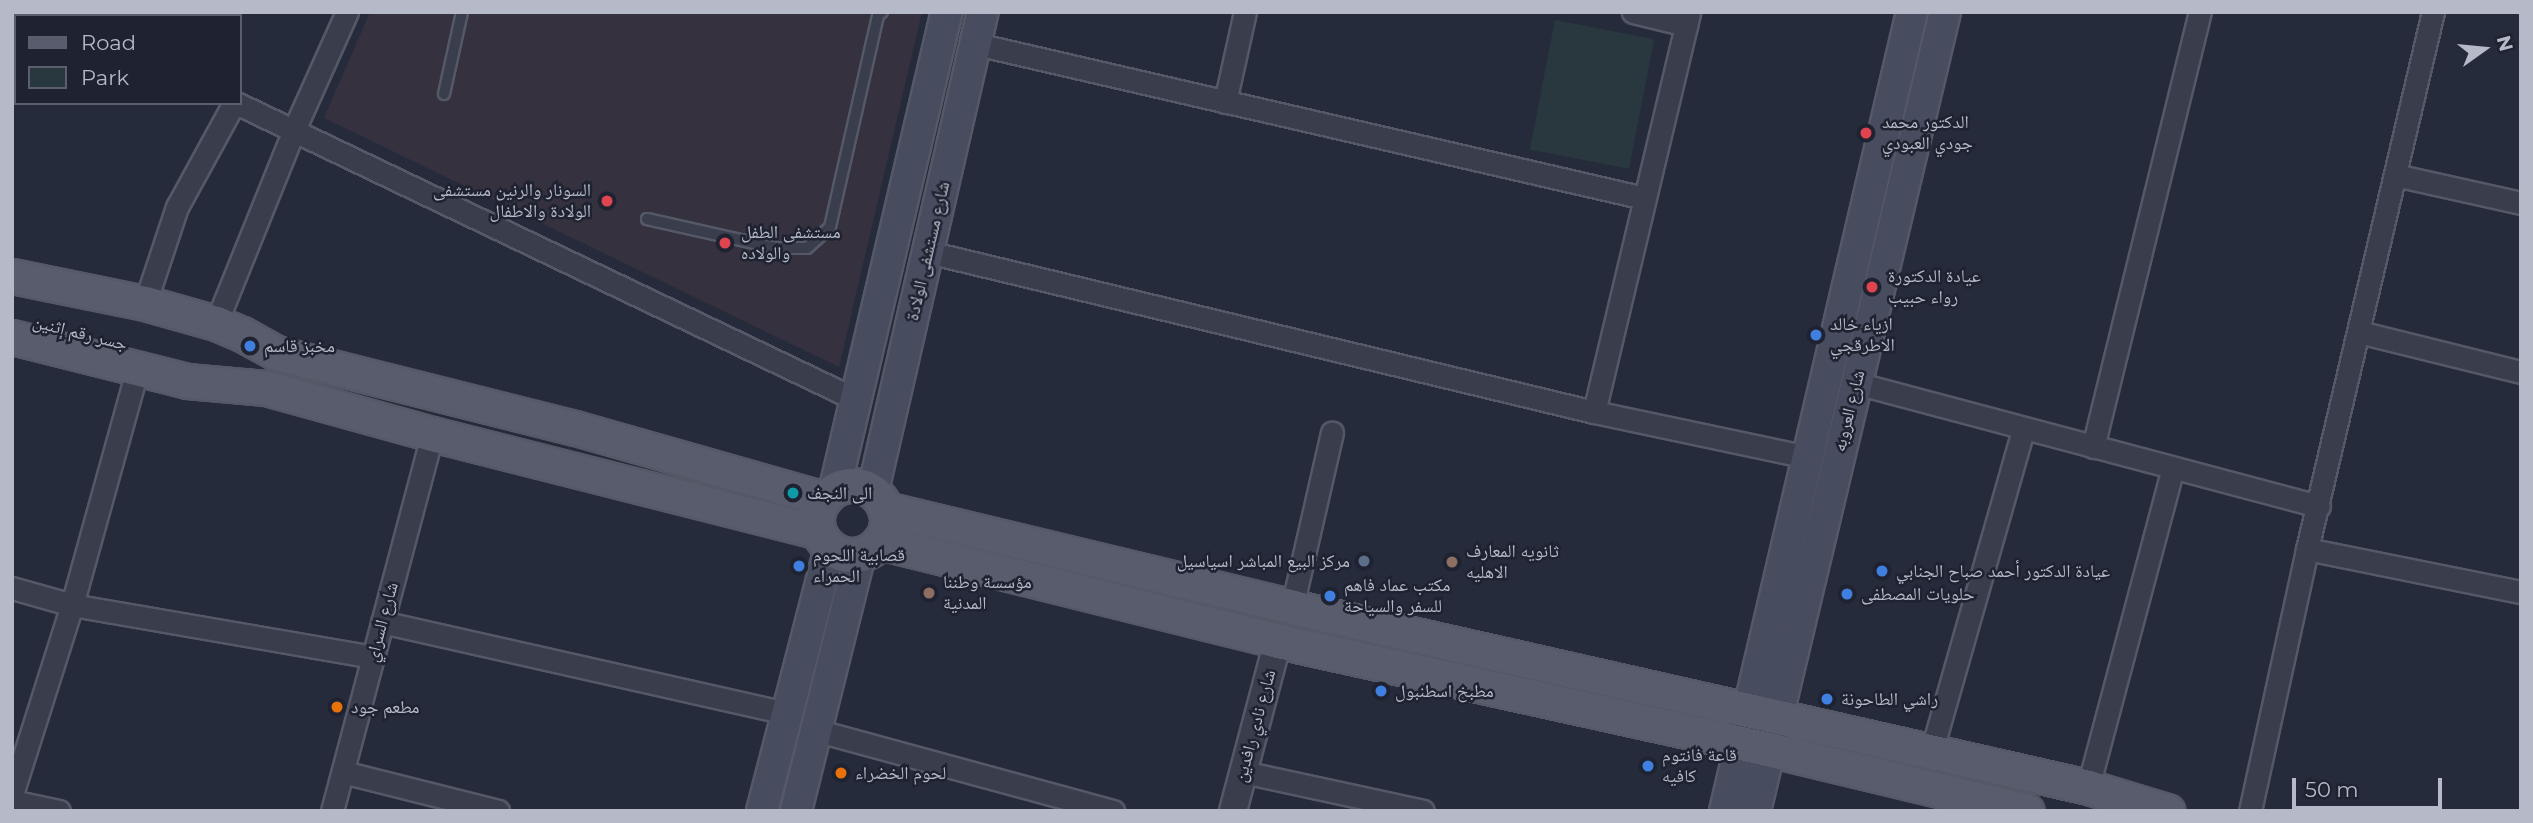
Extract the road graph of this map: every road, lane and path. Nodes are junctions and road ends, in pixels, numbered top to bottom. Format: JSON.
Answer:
{"nodes":[{"id":1,"x":347,"y":12,"type":"edge"},
{"id":2,"x":462,"y":12,"type":"edge"},
{"id":3,"x":882,"y":12,"type":"edge"},
{"id":4,"x":947,"y":12,"type":"edge"},
{"id":5,"x":983,"y":12,"type":"edge"},
{"id":6,"x":1245,"y":12,"type":"edge"},
{"id":7,"x":1633,"y":12,"type":"edge"},
{"id":8,"x":1912,"y":12,"type":"edge"},
{"id":9,"x":1945,"y":12,"type":"edge"},
{"id":10,"x":2200,"y":12,"type":"edge"},
{"id":11,"x":2433,"y":12,"type":"edge"},
{"id":12,"x":1688,"y":19,"type":"edge"},
{"id":13,"x":976,"y":44,"type":"junction"},
{"id":14,"x":444,"y":94,"type":"dead end"},
{"id":15,"x":1225,"y":102,"type":"junction"},
{"id":16,"x":234,"y":105,"type":"edge"},
{"id":17,"x":239,"y":105,"type":"edge"},
{"id":18,"x":293,"y":132,"type":"junction"},
{"id":19,"x":2395,"y":175,"type":"junction"},
{"id":20,"x":1644,"y":198,"type":"junction"},
{"id":21,"x":2521,"y":203,"type":"edge"},
{"id":22,"x":648,"y":219,"type":"dead end"},
{"id":23,"x":928,"y":252,"type":"junction"},
{"id":24,"x":12,"y":276,"type":"edge"},
{"id":25,"x":12,"y":293,"type":"edge"},
{"id":26,"x":12,"y":316,"type":"edge"},
{"id":27,"x":216,"y":323,"type":"junction"},
{"id":28,"x":2359,"y":332,"type":"junction"},
{"id":29,"x":142,"y":336,"type":"junction"},
{"id":30,"x":12,"y":337,"type":"edge"},
{"id":31,"x":276,"y":353,"type":"junction"},
{"id":32,"x":2521,"y":372,"type":"edge"},
{"id":33,"x":1856,"y":383,"type":"junction"},
{"id":34,"x":855,"y":399,"type":"junction"},
{"id":35,"x":1594,"y":412,"type":"junction"},
{"id":36,"x":2023,"y":430,"type":"junction"},
{"id":37,"x":1332,"y":433,"type":"dead end"},
{"id":38,"x":432,"y":434,"type":"junction"},
{"id":39,"x":2093,"y":447,"type":"junction"},
{"id":40,"x":1807,"y":457,"type":"junction"},
{"id":41,"x":2173,"y":468,"type":"junction"},
{"id":42,"x":829,"y":494,"type":"junction"},
{"id":43,"x":879,"y":500,"type":"junction"},
{"id":44,"x":2319,"y":506,"type":"junction"},
{"id":45,"x":847,"y":544,"type":"junction"},
{"id":46,"x":2307,"y":549,"type":"junction"},
{"id":47,"x":12,"y":588,"type":"edge"},
{"id":48,"x":2521,"y":592,"type":"edge"},
{"id":49,"x":72,"y":605,"type":"junction"},
{"id":50,"x":1293,"y":607,"type":"junction"},
{"id":51,"x":382,"y":622,"type":"junction"},
{"id":52,"x":1278,"y":641,"type":"junction"},
{"id":53,"x":373,"y":657,"type":"junction"},
{"id":54,"x":786,"y":713,"type":"junction"},
{"id":55,"x":1762,"y":713,"type":"junction"},
{"id":56,"x":815,"y":730,"type":"junction"},
{"id":57,"x":1754,"y":746,"type":"junction"},
{"id":58,"x":1931,"y":753,"type":"junction"},
{"id":59,"x":343,"y":772,"type":"junction"},
{"id":60,"x":1243,"y":772,"type":"junction"},
{"id":61,"x":2088,"y":787,"type":"junction"},
{"id":62,"x":12,"y":794,"type":"edge"},
{"id":63,"x":12,"y":801,"type":"edge"},
{"id":64,"x":59,"y":811,"type":"edge"},
{"id":65,"x":332,"y":811,"type":"edge"},
{"id":66,"x":498,"y":811,"type":"edge"},
{"id":67,"x":762,"y":811,"type":"edge"},
{"id":68,"x":796,"y":811,"type":"edge"},
{"id":69,"x":1113,"y":811,"type":"edge"},
{"id":70,"x":1233,"y":811,"type":"edge"},
{"id":71,"x":1423,"y":811,"type":"edge"},
{"id":72,"x":1725,"y":811,"type":"edge"},
{"id":73,"x":1755,"y":811,"type":"edge"},
{"id":74,"x":2026,"y":811,"type":"edge"},
{"id":75,"x":2167,"y":811,"type":"edge"},
{"id":76,"x":2250,"y":811,"type":"edge"}],
"edges":[{"from":1,"to":18,"type":"street"},
{"from":2,"to":14,"type":"lane"},
{"from":3,"to":22,"type":"lane"},
{"from":4,"to":34,"type":"main road","name":"شارع مستشفى الولادة"},
{"from":5,"to":13,"type":"main road","name":"شارع مستشفى الولادة"},
{"from":6,"to":15,"type":"street"},
{"from":7,"to":12,"type":"street"},
{"from":8,"to":40,"type":"main road","name":"شارع العروبه"},
{"from":9,"to":33,"type":"main road","name":"شارع العروبه"},
{"from":10,"to":39,"type":"street"},
{"from":11,"to":19,"type":"street"},
{"from":12,"to":20,"type":"street"},
{"from":13,"to":15,"type":"street"},
{"from":13,"to":23,"type":"main road","name":"شارع مستشفى الولادة"},
{"from":15,"to":20,"type":"street"},
{"from":16,"to":29,"type":"street"},
{"from":17,"to":18,"type":"street"},
{"from":18,"to":27,"type":"street"},
{"from":18,"to":34,"type":"street"},
{"from":19,"to":21,"type":"street"},
{"from":19,"to":28,"type":"street"},
{"from":20,"to":35,"type":"street"},
{"from":23,"to":35,"type":"street"},
{"from":23,"to":43,"type":"main road","name":"شارع مستشفى الولادة"},
{"from":24,"to":29,"type":"main road"},
{"from":25,"to":29,"type":"main road","name":"جسر رقم إثنين"},
{"from":26,"to":29,"type":"main road","name":"جسر رقم إثنين"},
{"from":27,"to":29,"type":"main road"},
{"from":27,"to":31,"type":"main road"},
{"from":28,"to":32,"type":"street"},
{"from":28,"to":44,"type":"street"},
{"from":29,"to":30,"type":"main road"},
{"from":29,"to":31,"type":"main road"},
{"from":29,"to":38,"type":"main road"},
{"from":29,"to":49,"type":"street"},
{"from":31,"to":42,"type":"main road"},
{"from":33,"to":36,"type":"street"},
{"from":33,"to":55,"type":"main road","name":"شارع العروبه"},
{"from":34,"to":42,"type":"main road","name":"شارع مستشفى الولادة"},
{"from":35,"to":40,"type":"street"},
{"from":36,"to":39,"type":"street"},
{"from":36,"to":58,"type":"street"},
{"from":37,"to":50,"type":"street"},
{"from":38,"to":45,"type":"main road"},
{"from":38,"to":51,"type":"street","name":"شارع السراي"},
{"from":39,"to":41,"type":"street"},
{"from":40,"to":55,"type":"main road","name":"شارع العروبه"},
{"from":41,"to":44,"type":"street"},
{"from":41,"to":61,"type":"street"},
{"from":42,"to":43,"type":"main road"},
{"from":42,"to":45,"type":"main road"},
{"from":43,"to":45,"type":"main road"},
{"from":43,"to":50,"type":"main road"},
{"from":44,"to":46,"type":"street"},
{"from":45,"to":52,"type":"main road"},
{"from":45,"to":54,"type":"main road"},
{"from":45,"to":56,"type":"main road"},
{"from":46,"to":48,"type":"street"},
{"from":46,"to":76,"type":"street"},
{"from":47,"to":49,"type":"street"},
{"from":49,"to":53,"type":"street"},
{"from":49,"to":62,"type":"street"},
{"from":50,"to":55,"type":"main road"},
{"from":51,"to":53,"type":"street","name":"شارع السراي"},
{"from":51,"to":54,"type":"street"},
{"from":52,"to":57,"type":"main road"},
{"from":52,"to":60,"type":"street","name":"شارع نادي رافدين"},
{"from":53,"to":59,"type":"street","name":"شارع السراي"},
{"from":54,"to":67,"type":"main road"},
{"from":55,"to":57,"type":"main road","name":"شارع العروبه"},
{"from":55,"to":58,"type":"main road"},
{"from":56,"to":68,"type":"main road"},
{"from":56,"to":69,"type":"street"},
{"from":57,"to":72,"type":"main road","name":"شارع العروبه"},
{"from":57,"to":73,"type":"main road","name":"شارع العروبه"},
{"from":57,"to":74,"type":"main road"},
{"from":58,"to":61,"type":"main road"},
{"from":59,"to":65,"type":"street","name":"شارع السراي"},
{"from":59,"to":66,"type":"street"},
{"from":60,"to":70,"type":"street","name":"شارع نادي رافدين"},
{"from":60,"to":71,"type":"street"},
{"from":61,"to":75,"type":"main road"},
{"from":63,"to":64,"type":"street"}]}
